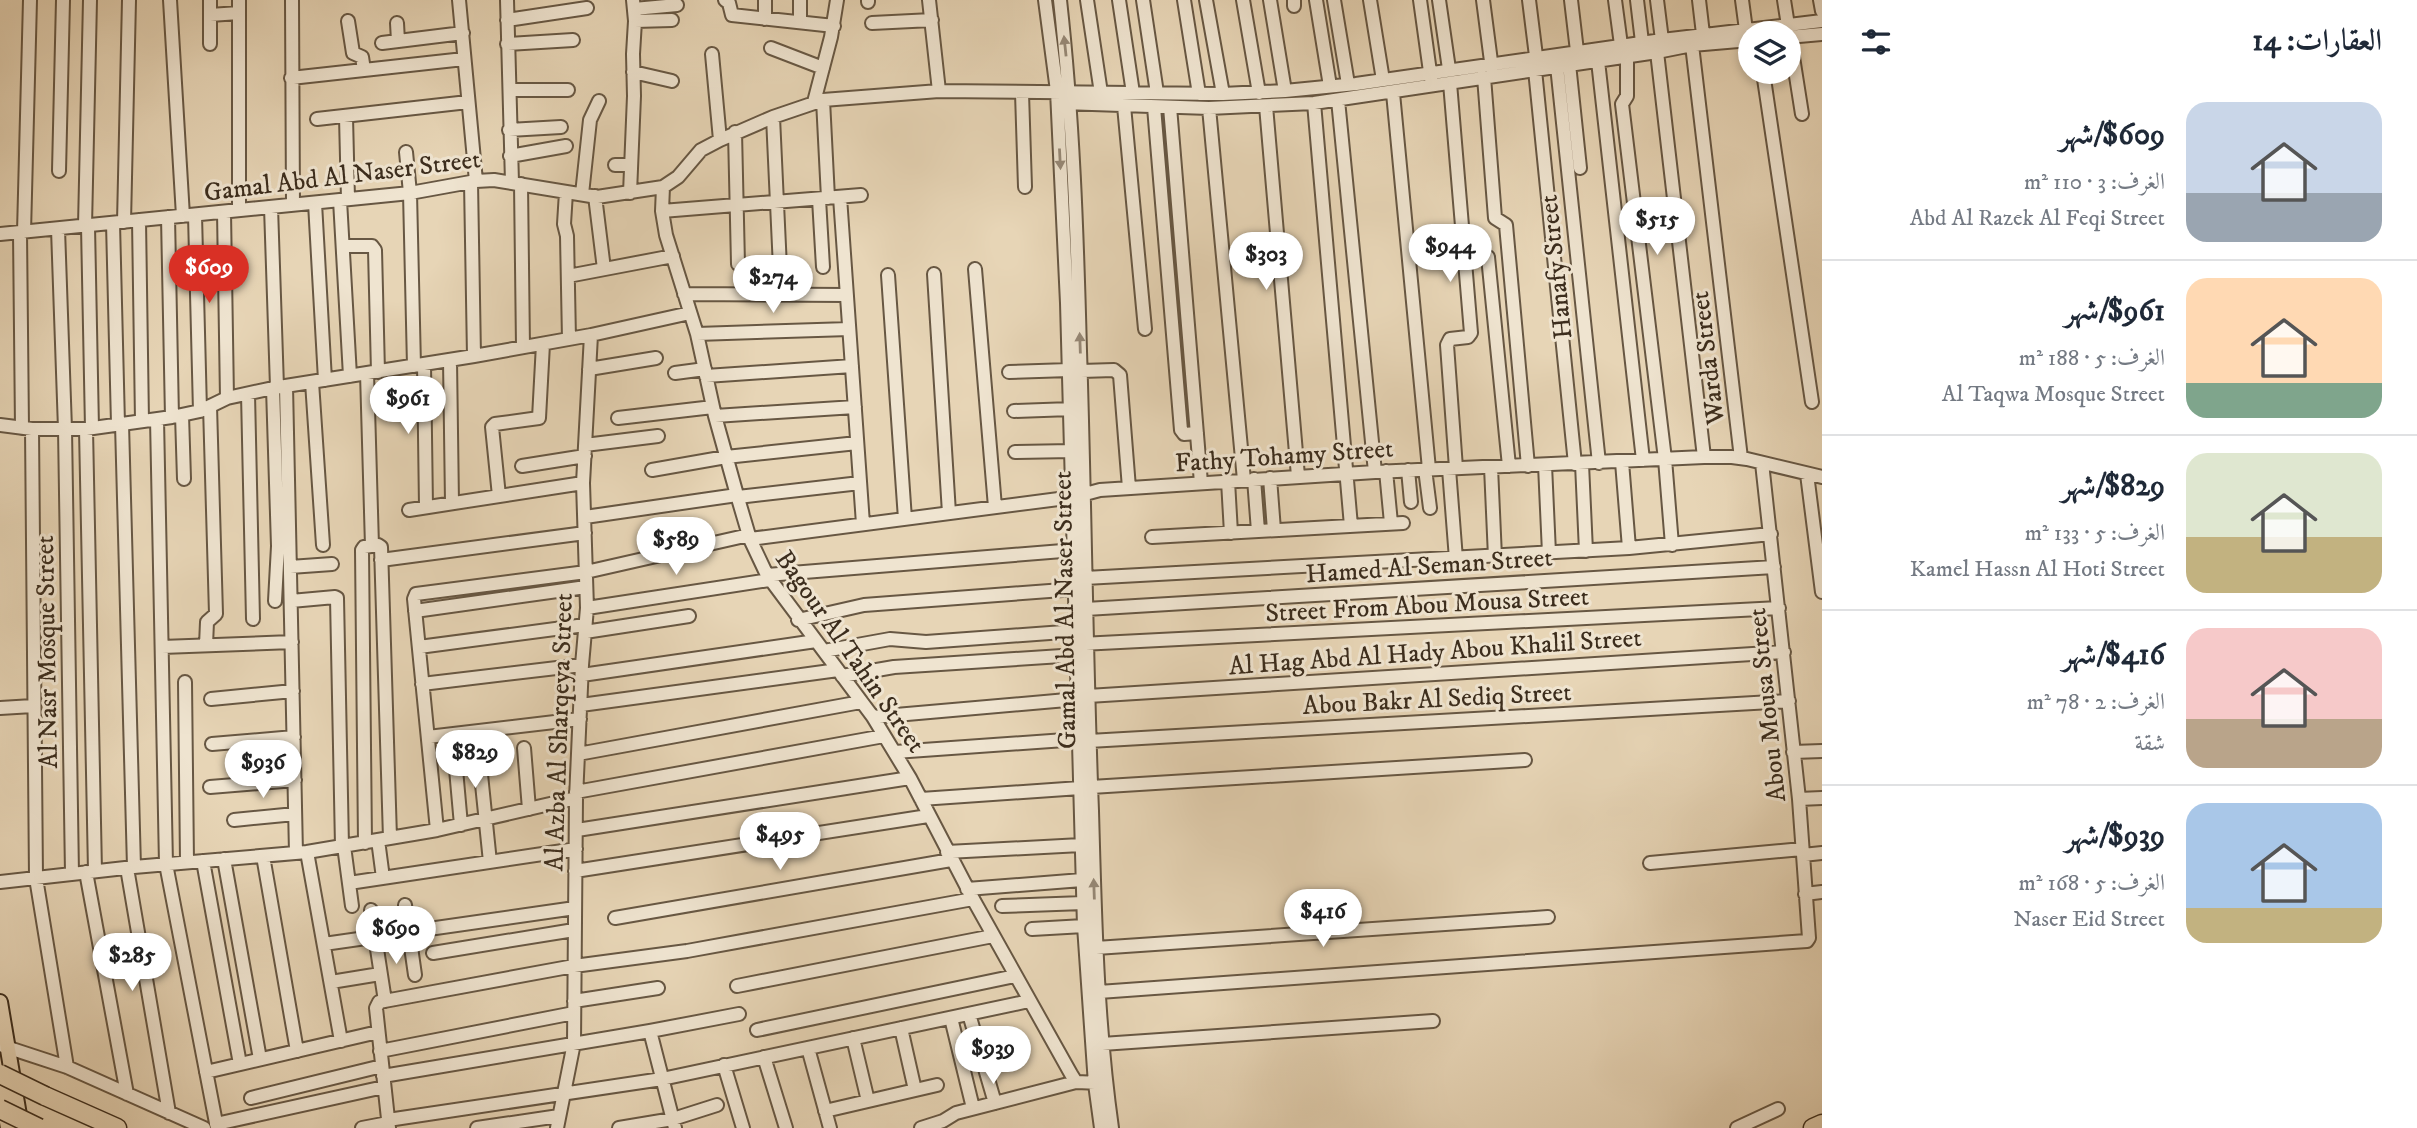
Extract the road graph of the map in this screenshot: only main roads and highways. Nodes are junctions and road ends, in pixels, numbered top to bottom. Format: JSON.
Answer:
{"nodes":[{"id":1,"x":0,"y":1002,"type":"edge"},
{"id":2,"x":4,"y":1046,"type":"edge"},
{"id":3,"x":0,"y":1074,"type":"edge"},
{"id":4,"x":0,"y":1082,"type":"edge"},
{"id":5,"x":0,"y":1109,"type":"edge"},
{"id":6,"x":1822,"y":1124,"type":"edge"},
{"id":7,"x":8,"y":1128,"type":"edge"},
{"id":8,"x":21,"y":1128,"type":"edge"},
{"id":9,"x":39,"y":1128,"type":"edge"},
{"id":10,"x":117,"y":1128,"type":"edge"},
{"id":11,"x":1813,"y":1128,"type":"edge"}],
"edges":[{"from":1,"to":2,"type":"main road"},
{"from":2,"to":8,"type":"main road"},
{"from":3,"to":10,"type":"highway","bridge":true},
{"from":4,"to":7,"type":"main road"},
{"from":5,"to":9,"type":"highway","bridge":true},
{"from":6,"to":11,"type":"highway"}]}
